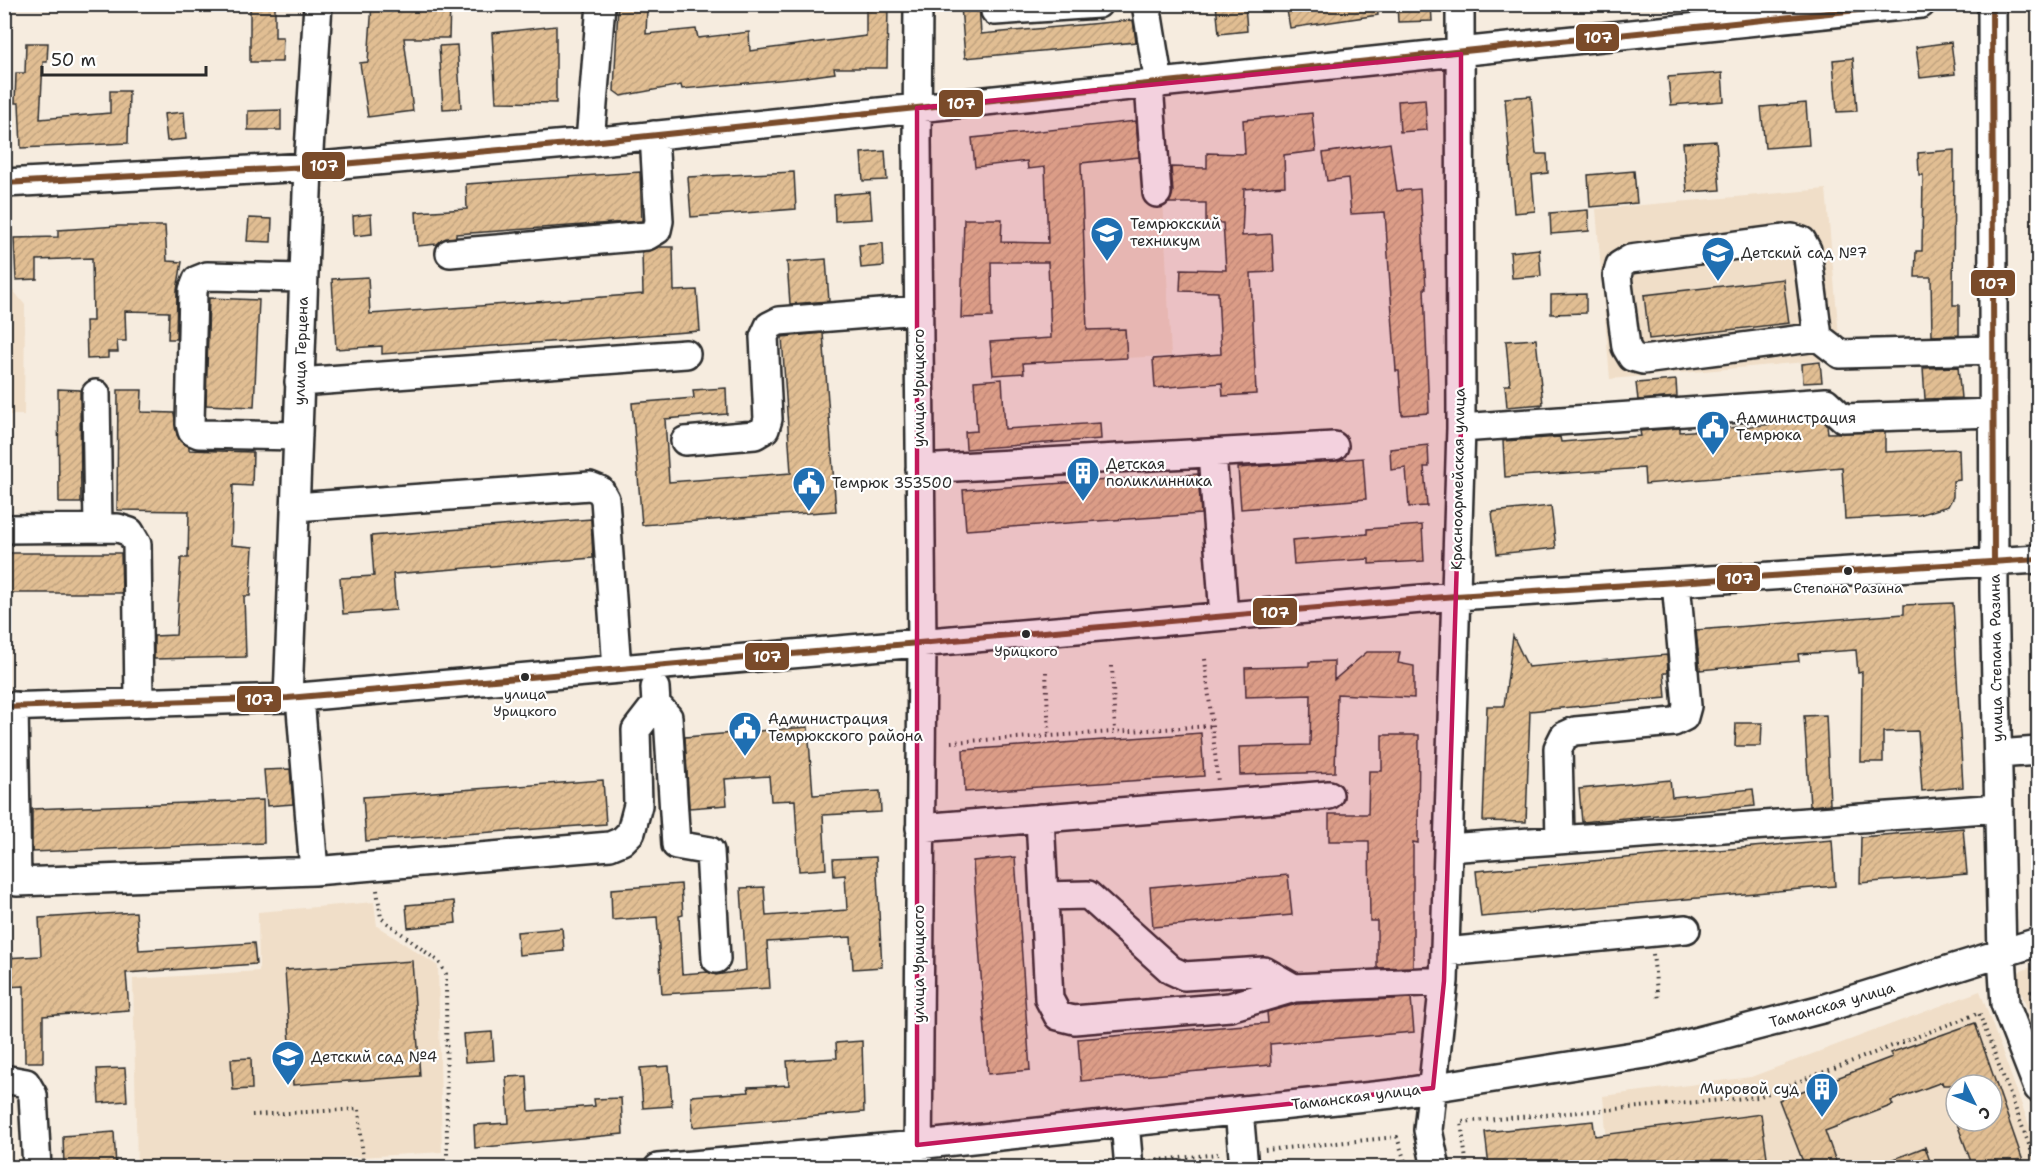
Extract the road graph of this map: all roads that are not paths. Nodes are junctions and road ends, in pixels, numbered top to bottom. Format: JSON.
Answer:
{"nodes":[{"id":1,"x":318,"y":4,"type":"edge"},
{"id":2,"x":601,"y":4,"type":"edge"},
{"id":3,"x":918,"y":4,"type":"edge"},
{"id":4,"x":1098,"y":4,"type":"edge"},
{"id":5,"x":1146,"y":4,"type":"edge"},
{"id":6,"x":1460,"y":4,"type":"edge"},
{"id":7,"x":1921,"y":4,"type":"edge"},
{"id":8,"x":1992,"y":4,"type":"edge"},
{"id":9,"x":995,"y":11,"type":"dead end"},
{"id":10,"x":1461,"y":54,"type":"junction"},
{"id":11,"x":1154,"y":84,"type":"junction"},
{"id":12,"x":917,"y":108,"type":"junction"},
{"id":13,"x":654,"y":135,"type":"junction"},
{"id":14,"x":590,"y":142,"type":"junction"},
{"id":15,"x":308,"y":166,"type":"junction"},
{"id":16,"x":4,"y":183,"type":"edge"},
{"id":17,"x":1157,"y":194,"type":"dead end"},
{"id":18,"x":450,"y":253,"type":"dead end"},
{"id":19,"x":303,"y":278,"type":"junction"},
{"id":20,"x":919,"y":310,"type":"junction"},
{"id":21,"x":1818,"y":337,"type":"junction"},
{"id":22,"x":1993,"y":350,"type":"junction"},
{"id":23,"x":686,"y":354,"type":"dead end"},
{"id":24,"x":299,"y":382,"type":"junction"},
{"id":25,"x":96,"y":394,"type":"dead end"},
{"id":26,"x":1994,"y":413,"type":"junction"},
{"id":27,"x":1461,"y":428,"type":"junction"},
{"id":28,"x":298,"y":436,"type":"junction"},
{"id":29,"x":685,"y":441,"type":"dead end"},
{"id":30,"x":1334,"y":446,"type":"dead end"},
{"id":31,"x":1212,"y":453,"type":"junction"},
{"id":32,"x":920,"y":469,"type":"junction"},
{"id":33,"x":295,"y":507,"type":"junction"},
{"id":34,"x":98,"y":528,"type":"junction"},
{"id":35,"x":4,"y":529,"type":"edge"},
{"id":36,"x":2038,"y":559,"type":"edge"},
{"id":37,"x":1994,"y":562,"type":"junction"},
{"id":38,"x":1676,"y":582,"type":"junction"},
{"id":39,"x":1456,"y":596,"type":"junction"},
{"id":40,"x":1224,"y":616,"type":"junction"},
{"id":41,"x":922,"y":643,"type":"junction"},
{"id":42,"x":654,"y":666,"type":"junction"},
{"id":43,"x":617,"y":669,"type":"junction"},
{"id":44,"x":294,"y":697,"type":"junction"},
{"id":45,"x":139,"y":703,"type":"junction"},
{"id":46,"x":656,"y":704,"type":"junction"},
{"id":47,"x":9,"y":707,"type":"edge"},
{"id":48,"x":2038,"y":751,"type":"edge"},
{"id":49,"x":1998,"y":754,"type":"junction"},
{"id":50,"x":1329,"y":795,"type":"dead end"},
{"id":51,"x":1999,"y":808,"type":"junction"},
{"id":52,"x":1040,"y":818,"type":"junction"},
{"id":53,"x":920,"y":828,"type":"junction"},
{"id":54,"x":1560,"y":840,"type":"junction"},
{"id":55,"x":1448,"y":848,"type":"junction"},
{"id":56,"x":314,"y":871,"type":"junction"},
{"id":57,"x":11,"y":882,"type":"edge"},
{"id":58,"x":1044,"y":896,"type":"junction"},
{"id":59,"x":1686,"y":929,"type":"dead end"},
{"id":60,"x":2038,"y":942,"type":"edge"},
{"id":61,"x":1445,"y":951,"type":"junction"},
{"id":62,"x":2002,"y":955,"type":"junction"},
{"id":63,"x":716,"y":959,"type":"dead end"},
{"id":64,"x":1444,"y":981,"type":"junction"},
{"id":65,"x":1294,"y":988,"type":"junction"},
{"id":66,"x":4,"y":1079,"type":"edge"},
{"id":67,"x":1432,"y":1088,"type":"junction"},
{"id":68,"x":2038,"y":1088,"type":"edge"},
{"id":69,"x":1239,"y":1110,"type":"junction"},
{"id":70,"x":1125,"y":1123,"type":"junction"},
{"id":71,"x":917,"y":1156,"type":"edge"},
{"id":72,"x":37,"y":1167,"type":"edge"},
{"id":73,"x":658,"y":1167,"type":"edge"},
{"id":74,"x":1129,"y":1167,"type":"edge"},
{"id":75,"x":1244,"y":1167,"type":"edge"},
{"id":76,"x":1436,"y":1167,"type":"edge"}],
"edges":[{"from":1,"to":15,"type":"street","name":"улица Герцена"},
{"from":2,"to":14,"type":"street"},
{"from":3,"to":12,"type":"street","name":"улица Урицкого"},
{"from":4,"to":9,"type":"street"},
{"from":5,"to":11,"type":"street"},
{"from":6,"to":10,"type":"street","name":"Красноармейская улица"},
{"from":7,"to":10,"type":"street"},
{"from":8,"to":22,"type":"street","name":"улица Степана Разина"},
{"from":10,"to":11,"type":"street"},
{"from":10,"to":27,"type":"street","name":"Красноармейская улица"},
{"from":11,"to":12,"type":"street"},
{"from":11,"to":17,"type":"street"},
{"from":12,"to":13,"type":"street"},
{"from":12,"to":20,"type":"street","name":"улица Урицкого"},
{"from":13,"to":14,"type":"street"},
{"from":13,"to":18,"type":"street"},
{"from":14,"to":15,"type":"street"},
{"from":15,"to":16,"type":"street"},
{"from":15,"to":19,"type":"street","name":"улица Герцена"},
{"from":19,"to":24,"type":"street","name":"улица Герцена"},
{"from":19,"to":28,"type":"street"},
{"from":20,"to":29,"type":"street"},
{"from":20,"to":32,"type":"street","name":"улица Урицкого"},
{"from":21,"to":21,"type":"street"},
{"from":21,"to":22,"type":"street"},
{"from":22,"to":26,"type":"street","name":"улица Степана Разина"},
{"from":23,"to":24,"type":"street"},
{"from":24,"to":28,"type":"street","name":"улица Герцена"},
{"from":25,"to":34,"type":"street"},
{"from":26,"to":27,"type":"street"},
{"from":26,"to":37,"type":"street","name":"улица Степана Разина"},
{"from":27,"to":39,"type":"street","name":"Красноармейская улица"},
{"from":28,"to":33,"type":"street","name":"улица Герцена"},
{"from":30,"to":31,"type":"street"},
{"from":31,"to":32,"type":"street"},
{"from":31,"to":40,"type":"street"},
{"from":32,"to":41,"type":"street","name":"улица Урицкого"},
{"from":33,"to":43,"type":"street"},
{"from":33,"to":44,"type":"street","name":"улица Герцена"},
{"from":34,"to":35,"type":"street"},
{"from":34,"to":45,"type":"street"},
{"from":36,"to":37,"type":"street"},
{"from":37,"to":38,"type":"street"},
{"from":37,"to":49,"type":"street","name":"улица Степана Разина"},
{"from":38,"to":39,"type":"street"},
{"from":38,"to":54,"type":"street"},
{"from":39,"to":40,"type":"street"},
{"from":39,"to":55,"type":"street","name":"Красноармейская улица"},
{"from":40,"to":41,"type":"street"},
{"from":41,"to":42,"type":"street"},
{"from":41,"to":53,"type":"street","name":"улица Урицкого"},
{"from":42,"to":43,"type":"street"},
{"from":42,"to":46,"type":"street"},
{"from":43,"to":44,"type":"street"},
{"from":44,"to":45,"type":"street"},
{"from":44,"to":56,"type":"street","name":"улица Герцена"},
{"from":45,"to":47,"type":"street"},
{"from":46,"to":56,"type":"street"},
{"from":46,"to":63,"type":"street"},
{"from":47,"to":57,"type":"street"},
{"from":48,"to":49,"type":"street"},
{"from":49,"to":51,"type":"street","name":"улица Степана Разина"},
{"from":50,"to":52,"type":"street"},
{"from":51,"to":54,"type":"street"},
{"from":51,"to":62,"type":"street","name":"улица Степана Разина"},
{"from":52,"to":53,"type":"street"},
{"from":52,"to":58,"type":"street"},
{"from":53,"to":71,"type":"street","name":"улица Урицкого"},
{"from":54,"to":55,"type":"street"},
{"from":55,"to":61,"type":"street","name":"Красноармейская улица"},
{"from":56,"to":57,"type":"street"},
{"from":58,"to":65,"type":"street"},
{"from":58,"to":65,"type":"street"},
{"from":59,"to":61,"type":"street"},
{"from":60,"to":62,"type":"street","name":"Таманская улица"},
{"from":61,"to":64,"type":"street","name":"Красноармейская улица"},
{"from":62,"to":67,"type":"street","name":"Таманская улица"},
{"from":62,"to":68,"type":"street","name":"улица Степана Разина"},
{"from":64,"to":65,"type":"street"},
{"from":64,"to":67,"type":"street","name":"Красноармейская улица"},
{"from":66,"to":72,"type":"street"},
{"from":67,"to":69,"type":"street","name":"Таманская улица"},
{"from":67,"to":76,"type":"street","name":"Красноармейская улица"},
{"from":69,"to":70,"type":"street","name":"Таманская улица"},
{"from":69,"to":75,"type":"street"},
{"from":70,"to":71,"type":"street","name":"Таманская улица"},
{"from":70,"to":74,"type":"street"},
{"from":71,"to":73,"type":"street","name":"Таманская улица"}]}
